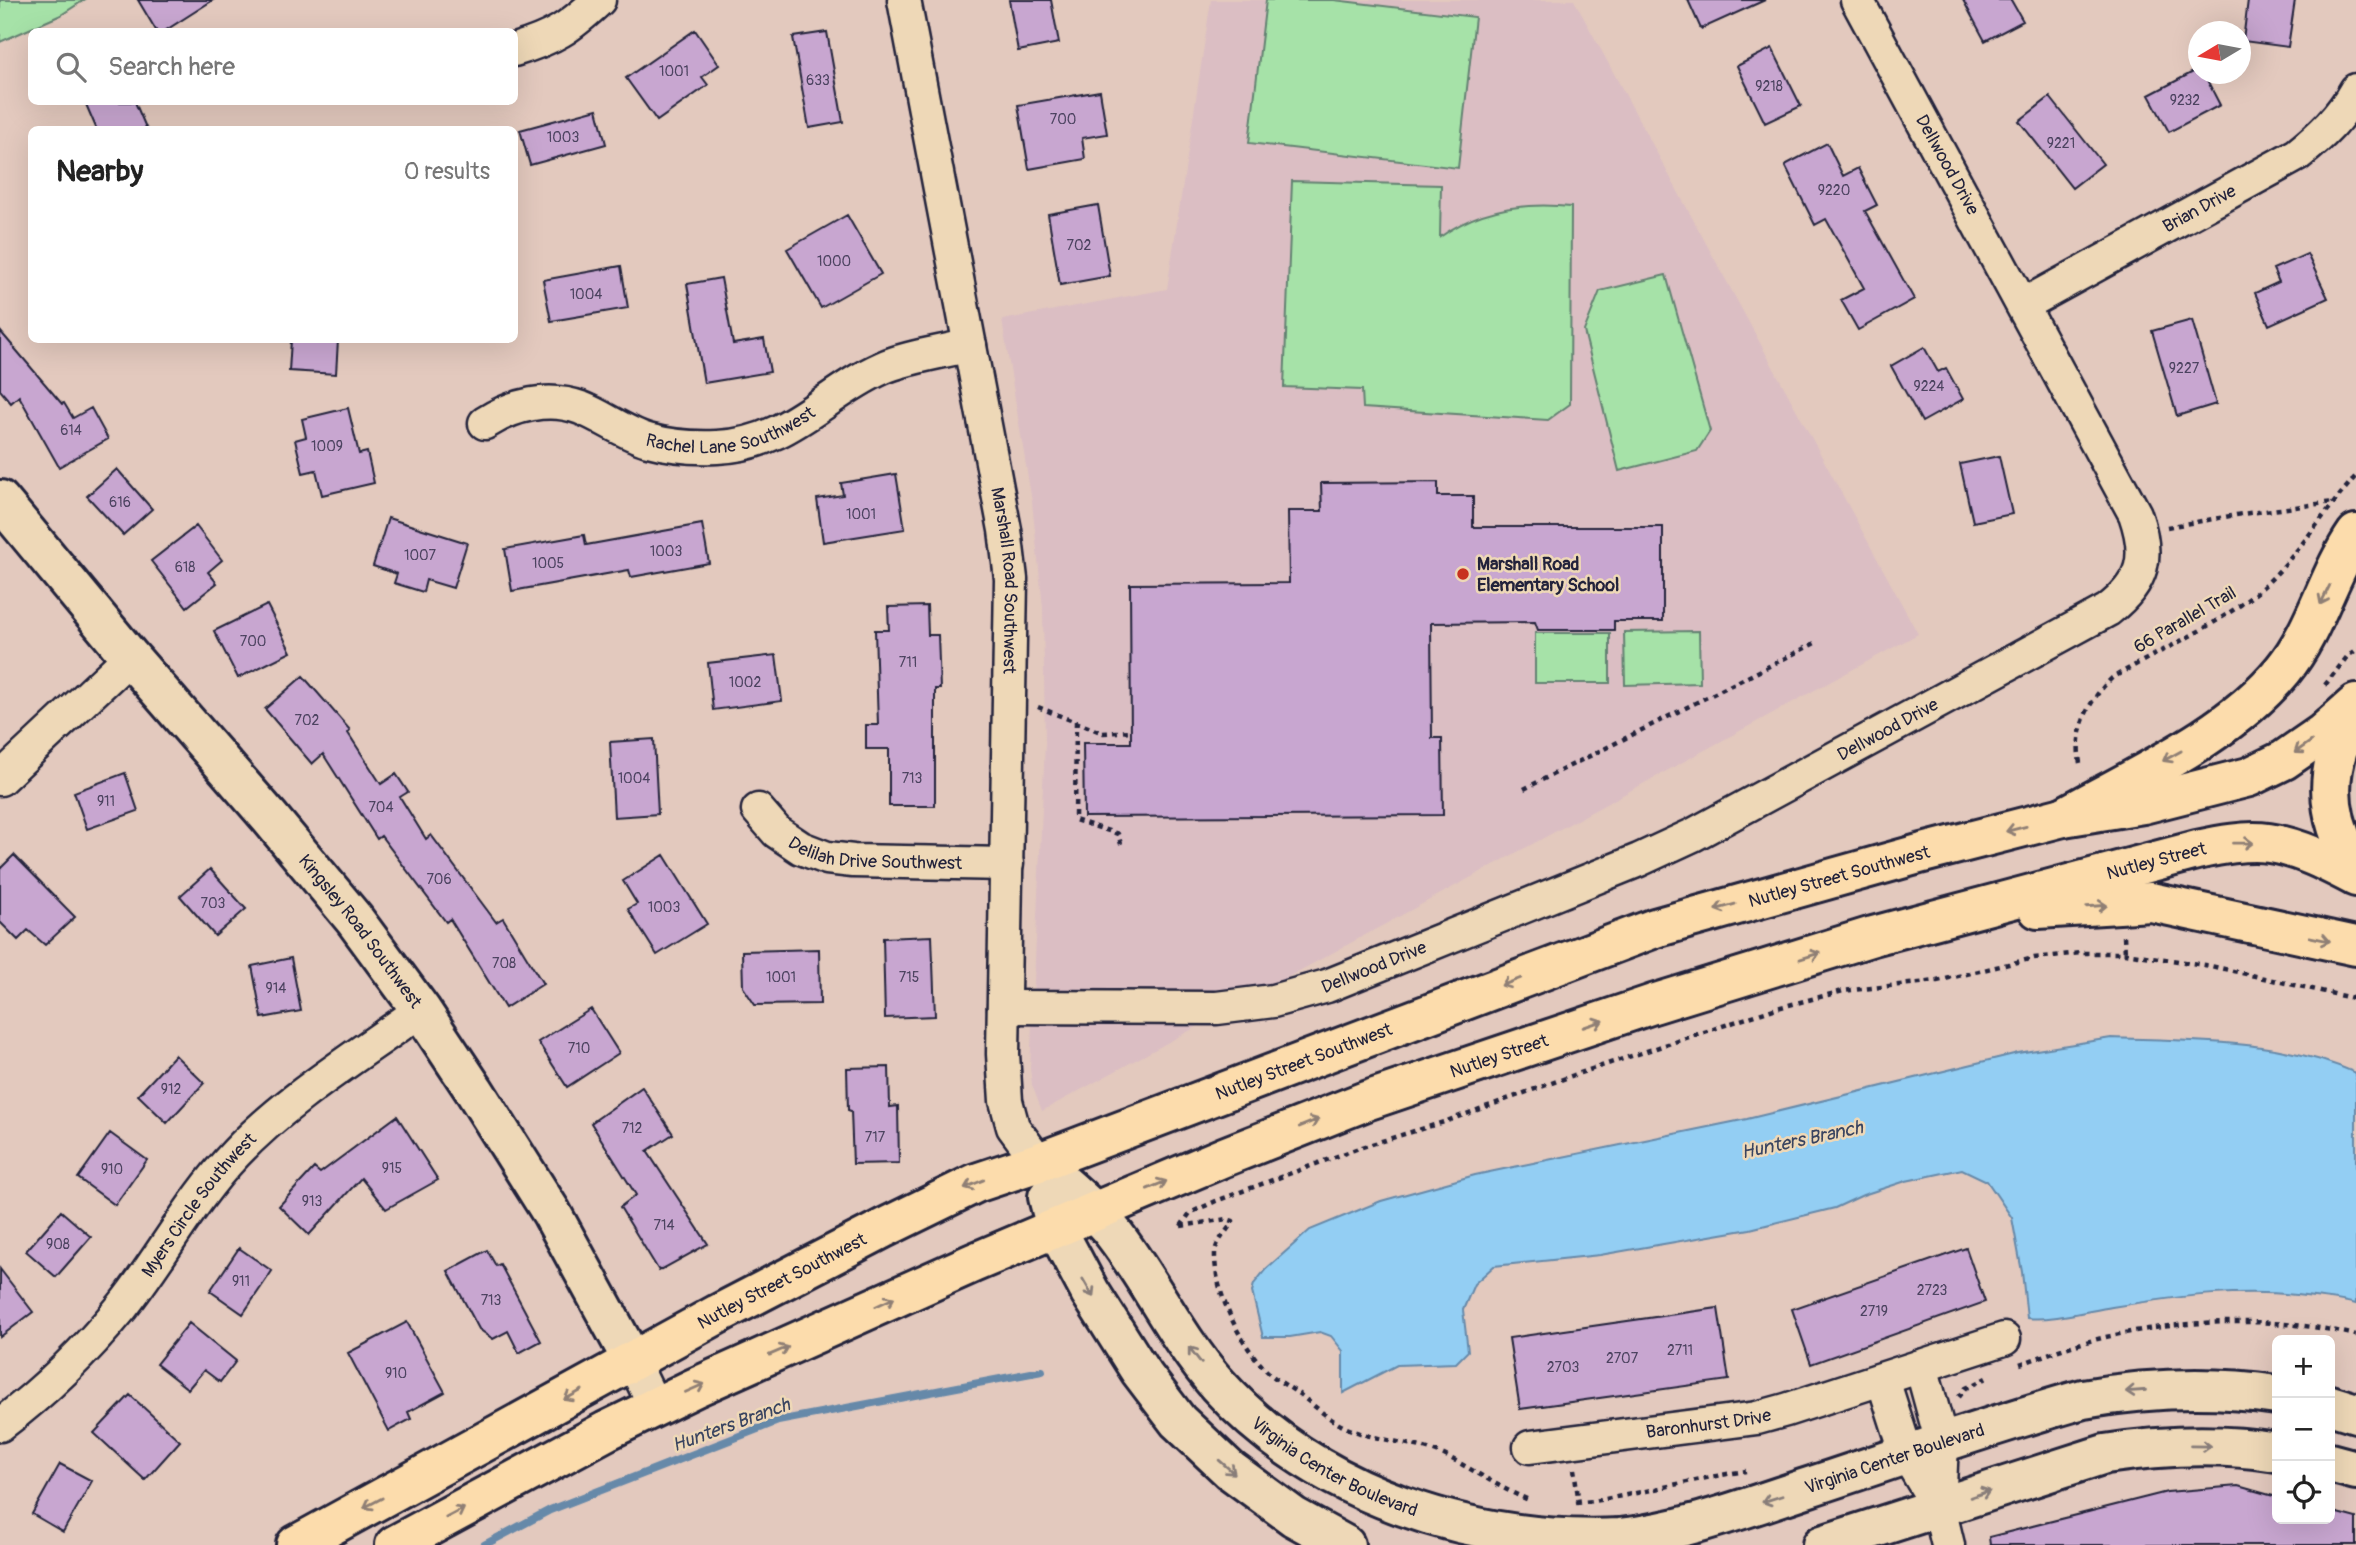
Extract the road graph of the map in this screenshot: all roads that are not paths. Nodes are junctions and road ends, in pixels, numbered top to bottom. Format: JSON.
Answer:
{"nodes":[{"id":1,"x":599,"y":0,"type":"edge"},
{"id":2,"x":904,"y":0,"type":"edge"},
{"id":3,"x":1857,"y":0,"type":"edge"},
{"id":4,"x":518,"y":49,"type":"edge"},
{"id":5,"x":2356,"y":90,"type":"edge"},
{"id":6,"x":2023,"y":305,"type":"junction"},
{"id":7,"x":970,"y":345,"type":"junction"},
{"id":8,"x":485,"y":423,"type":"dead end"},
{"id":9,"x":0,"y":500,"type":"edge"},
{"id":10,"x":2356,"y":534,"type":"edge"},
{"id":11,"x":130,"y":657,"type":"junction"},
{"id":12,"x":2356,"y":706,"type":"edge"},
{"id":13,"x":0,"y":779,"type":"edge"},
{"id":14,"x":758,"y":810,"type":"dead end"},
{"id":15,"x":2063,"y":817,"type":"junction"},
{"id":16,"x":1007,"y":864,"type":"junction"},
{"id":17,"x":2356,"y":867,"type":"edge"},
{"id":18,"x":2356,"y":877,"type":"edge"},
{"id":19,"x":1955,"y":914,"type":"junction"},
{"id":20,"x":2356,"y":946,"type":"edge"},
{"id":21,"x":1004,"y":1007,"type":"junction"},
{"id":22,"x":421,"y":1010,"type":"junction"},
{"id":23,"x":1039,"y":1162,"type":"junction"},
{"id":24,"x":1094,"y":1212,"type":"junction"},
{"id":25,"x":1056,"y":1228,"type":"junction"},
{"id":26,"x":2011,"y":1352,"type":"road end"},
{"id":27,"x":633,"y":1362,"type":"junction"},
{"id":28,"x":1921,"y":1366,"type":"junction"},
{"id":29,"x":1882,"y":1380,"type":"junction"},
{"id":30,"x":2272,"y":1394,"type":"edge"},
{"id":31,"x":655,"y":1407,"type":"junction"},
{"id":32,"x":2335,"y":1407,"type":"edge"},
{"id":33,"x":2356,"y":1413,"type":"edge"},
{"id":34,"x":0,"y":1425,"type":"edge"},
{"id":35,"x":1530,"y":1447,"type":"dead end"},
{"id":36,"x":1924,"y":1449,"type":"junction"},
{"id":37,"x":2272,"y":1451,"type":"edge"},
{"id":38,"x":2335,"y":1464,"type":"edge"},
{"id":39,"x":2356,"y":1470,"type":"edge"},
{"id":40,"x":1939,"y":1508,"type":"junction"},
{"id":41,"x":296,"y":1545,"type":"edge"},
{"id":42,"x":395,"y":1545,"type":"edge"},
{"id":43,"x":1345,"y":1545,"type":"edge"},
{"id":44,"x":1822,"y":1545,"type":"edge"},
{"id":45,"x":1948,"y":1545,"type":"edge"}],
"edges":[{"from":1,"to":4,"type":"street"},
{"from":2,"to":7,"type":"street","name":"Marshall Road Southwest"},
{"from":3,"to":6,"type":"street","name":"Dellwood Drive"},
{"from":5,"to":6,"type":"street","name":"Brian Drive"},
{"from":6,"to":21,"type":"street","name":"Dellwood Drive"},
{"from":7,"to":8,"type":"street","name":"Rachel Lane Southwest"},
{"from":7,"to":16,"type":"street","name":"Marshall Road Southwest"},
{"from":9,"to":11,"type":"street","name":"Kingsley Road Southwest"},
{"from":10,"to":15,"type":"main road","one_way":true},
{"from":11,"to":13,"type":"street"},
{"from":11,"to":22,"type":"street","name":"Kingsley Road Southwest"},
{"from":12,"to":15,"type":"main road","name":"Nutley Street Southwest","one_way":true},
{"from":12,"to":17,"type":"main road"},
{"from":14,"to":16,"type":"street","name":"Delilah Drive Southwest"},
{"from":15,"to":23,"type":"main road","name":"Nutley Street Southwest","one_way":true},
{"from":16,"to":21,"type":"street","name":"Marshall Road Southwest"},
{"from":19,"to":18,"type":"main road","name":"Nutley Street","one_way":true},
{"from":19,"to":20,"type":"main road","name":"Nutley Street","one_way":true},
{"from":24,"to":19,"type":"main road","name":"Nutley Street","one_way":true},
{"from":21,"to":23,"type":"street","name":"Marshall Road Southwest"},
{"from":22,"to":27,"type":"street","name":"Kingsley Road Southwest"},
{"from":22,"to":34,"type":"street","name":"Myers Circle Southwest"},
{"from":23,"to":24,"type":"street","name":"Virginia Center Boulevard"},
{"from":23,"to":25,"type":"street"},
{"from":23,"to":27,"type":"main road","name":"Nutley Street Southwest","one_way":true},
{"from":24,"to":25,"type":"main road","name":"Nutley Street"},
{"from":36,"to":24,"type":"street","name":"Virginia Center Boulevard","one_way":true},
{"from":31,"to":25,"type":"main road","one_way":true},
{"from":25,"to":43,"type":"street","one_way":true},
{"from":26,"to":28,"type":"street","name":"Baronhurst Drive"},
{"from":27,"to":31,"type":"street","name":"Kingsley Road Southwest"},
{"from":27,"to":41,"type":"main road","name":"Nutley Street Southwest","one_way":true},
{"from":28,"to":29,"type":"street","name":"Baronhurst Drive"},
{"from":28,"to":36,"type":"street"},
{"from":29,"to":35,"type":"street","name":"Baronhurst Drive"},
{"from":29,"to":36,"type":"street"},
{"from":30,"to":36,"type":"street","name":"Virginia Center Boulevard","one_way":true},
{"from":42,"to":31,"type":"main road","one_way":true},
{"from":32,"to":33,"type":"street"},
{"from":36,"to":40,"type":"street"},
{"from":40,"to":37,"type":"street","one_way":true},
{"from":38,"to":39,"type":"street"},
{"from":40,"to":44,"type":"street"},
{"from":40,"to":45,"type":"street"}]}
